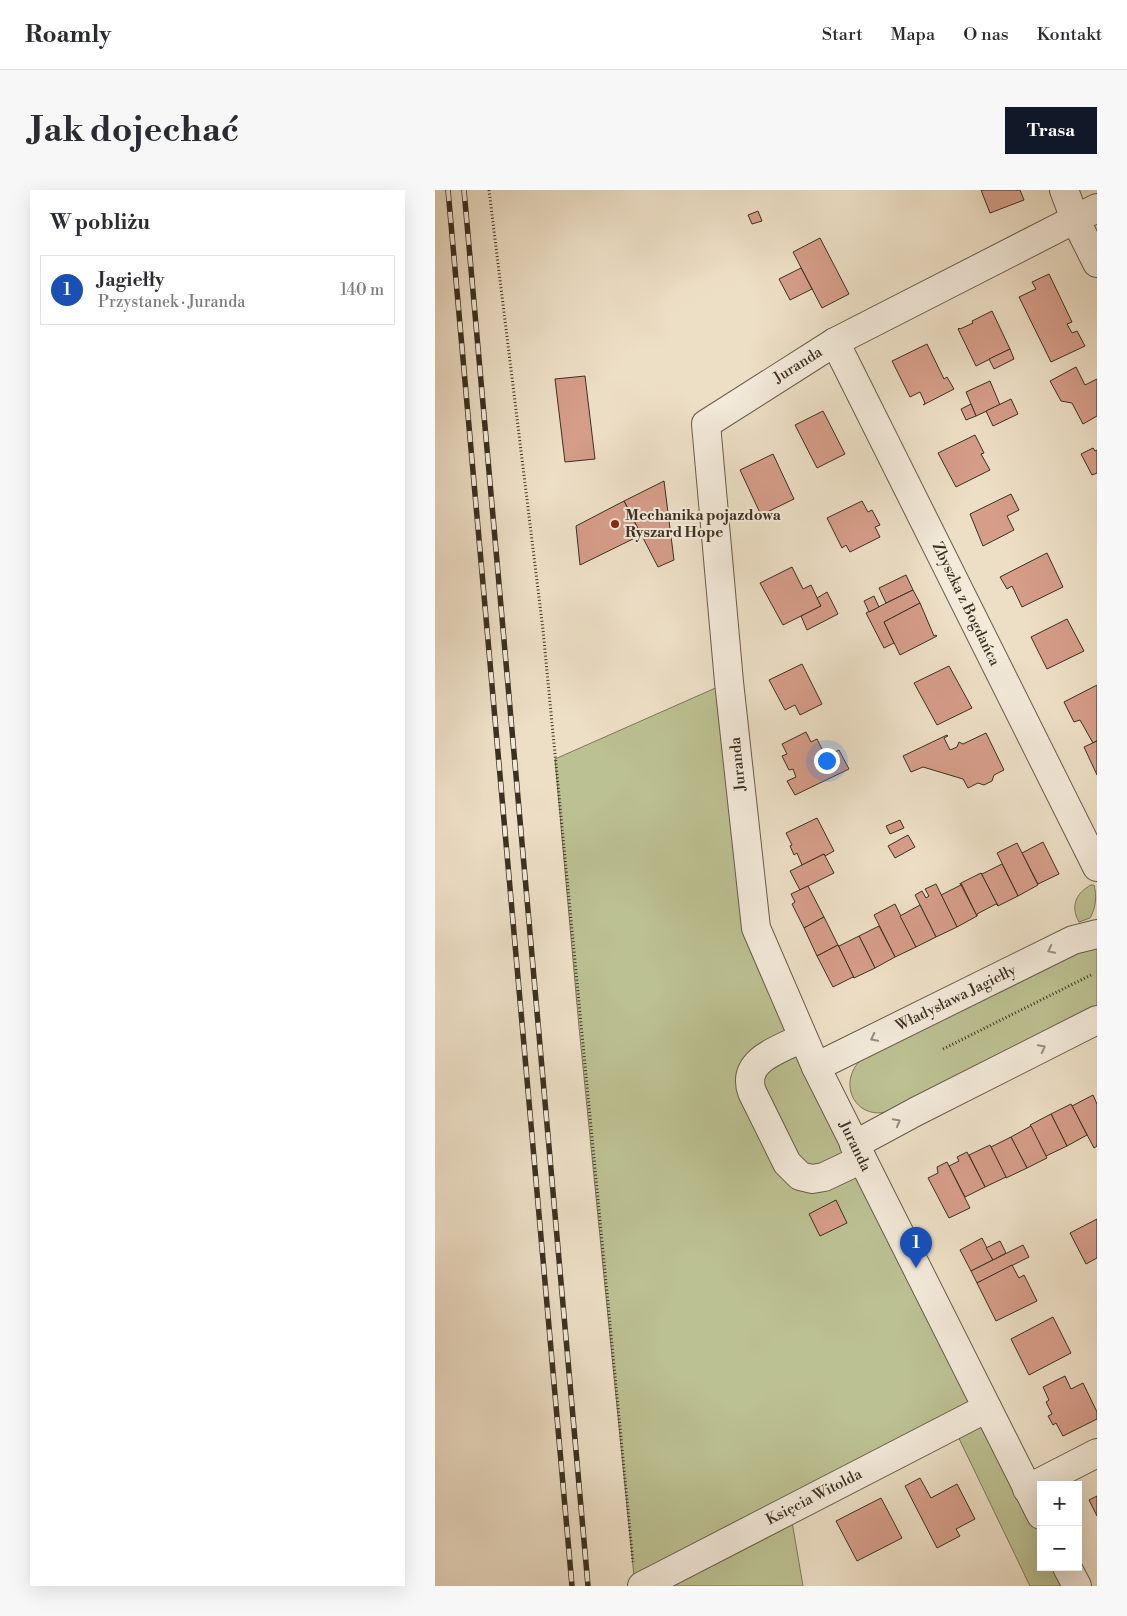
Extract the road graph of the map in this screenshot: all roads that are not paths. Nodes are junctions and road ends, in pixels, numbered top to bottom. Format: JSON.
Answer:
{"nodes":[{"id":1,"x":1064,"y":190,"type":"edge"},
{"id":2,"x":1086,"y":214,"type":"edge"},
{"id":3,"x":1097,"y":263,"type":"edge"},
{"id":4,"x":835,"y":342,"type":"junction"},
{"id":5,"x":1097,"y":867,"type":"edge"},
{"id":6,"x":1097,"y":934,"type":"edge"},
{"id":7,"x":1097,"y":1020,"type":"edge"},
{"id":8,"x":803,"y":1038,"type":"junction"},
{"id":9,"x":816,"y":1067,"type":"junction"},
{"id":10,"x":858,"y":1152,"type":"junction"},
{"id":11,"x":987,"y":1408,"type":"junction"},
{"id":12,"x":1097,"y":1453,"type":"edge"},
{"id":13,"x":1027,"y":1489,"type":"junction"},
{"id":14,"x":1037,"y":1508,"type":"edge"},
{"id":15,"x":1069,"y":1571,"type":"edge"},
{"id":16,"x":638,"y":1576,"type":"edge"},
{"id":17,"x":1077,"y":1586,"type":"edge"}],
"edges":[{"from":1,"to":2,"type":"street"},
{"from":2,"to":3,"type":"street"},
{"from":2,"to":4,"type":"street","name":"Juranda"},
{"from":4,"to":5,"type":"street","name":"Zbyszka z Bogdańca"},
{"from":4,"to":8,"type":"street","name":"Juranda"},
{"from":6,"to":9,"type":"street","name":"Władysława Jagiełły","one_way":true},
{"from":10,"to":7,"type":"street","one_way":true},
{"from":8,"to":9,"type":"street","name":"Juranda"},
{"from":8,"to":10,"type":"street"},
{"from":9,"to":10,"type":"street","name":"Juranda"},
{"from":10,"to":11,"type":"street","name":"Juranda"},
{"from":11,"to":13,"type":"street","name":"Juranda"},
{"from":11,"to":16,"type":"street","name":"Księcia Witolda"},
{"from":12,"to":13,"type":"street"},
{"from":13,"to":14,"type":"street","name":"Juranda"},
{"from":15,"to":17,"type":"street"}]}
